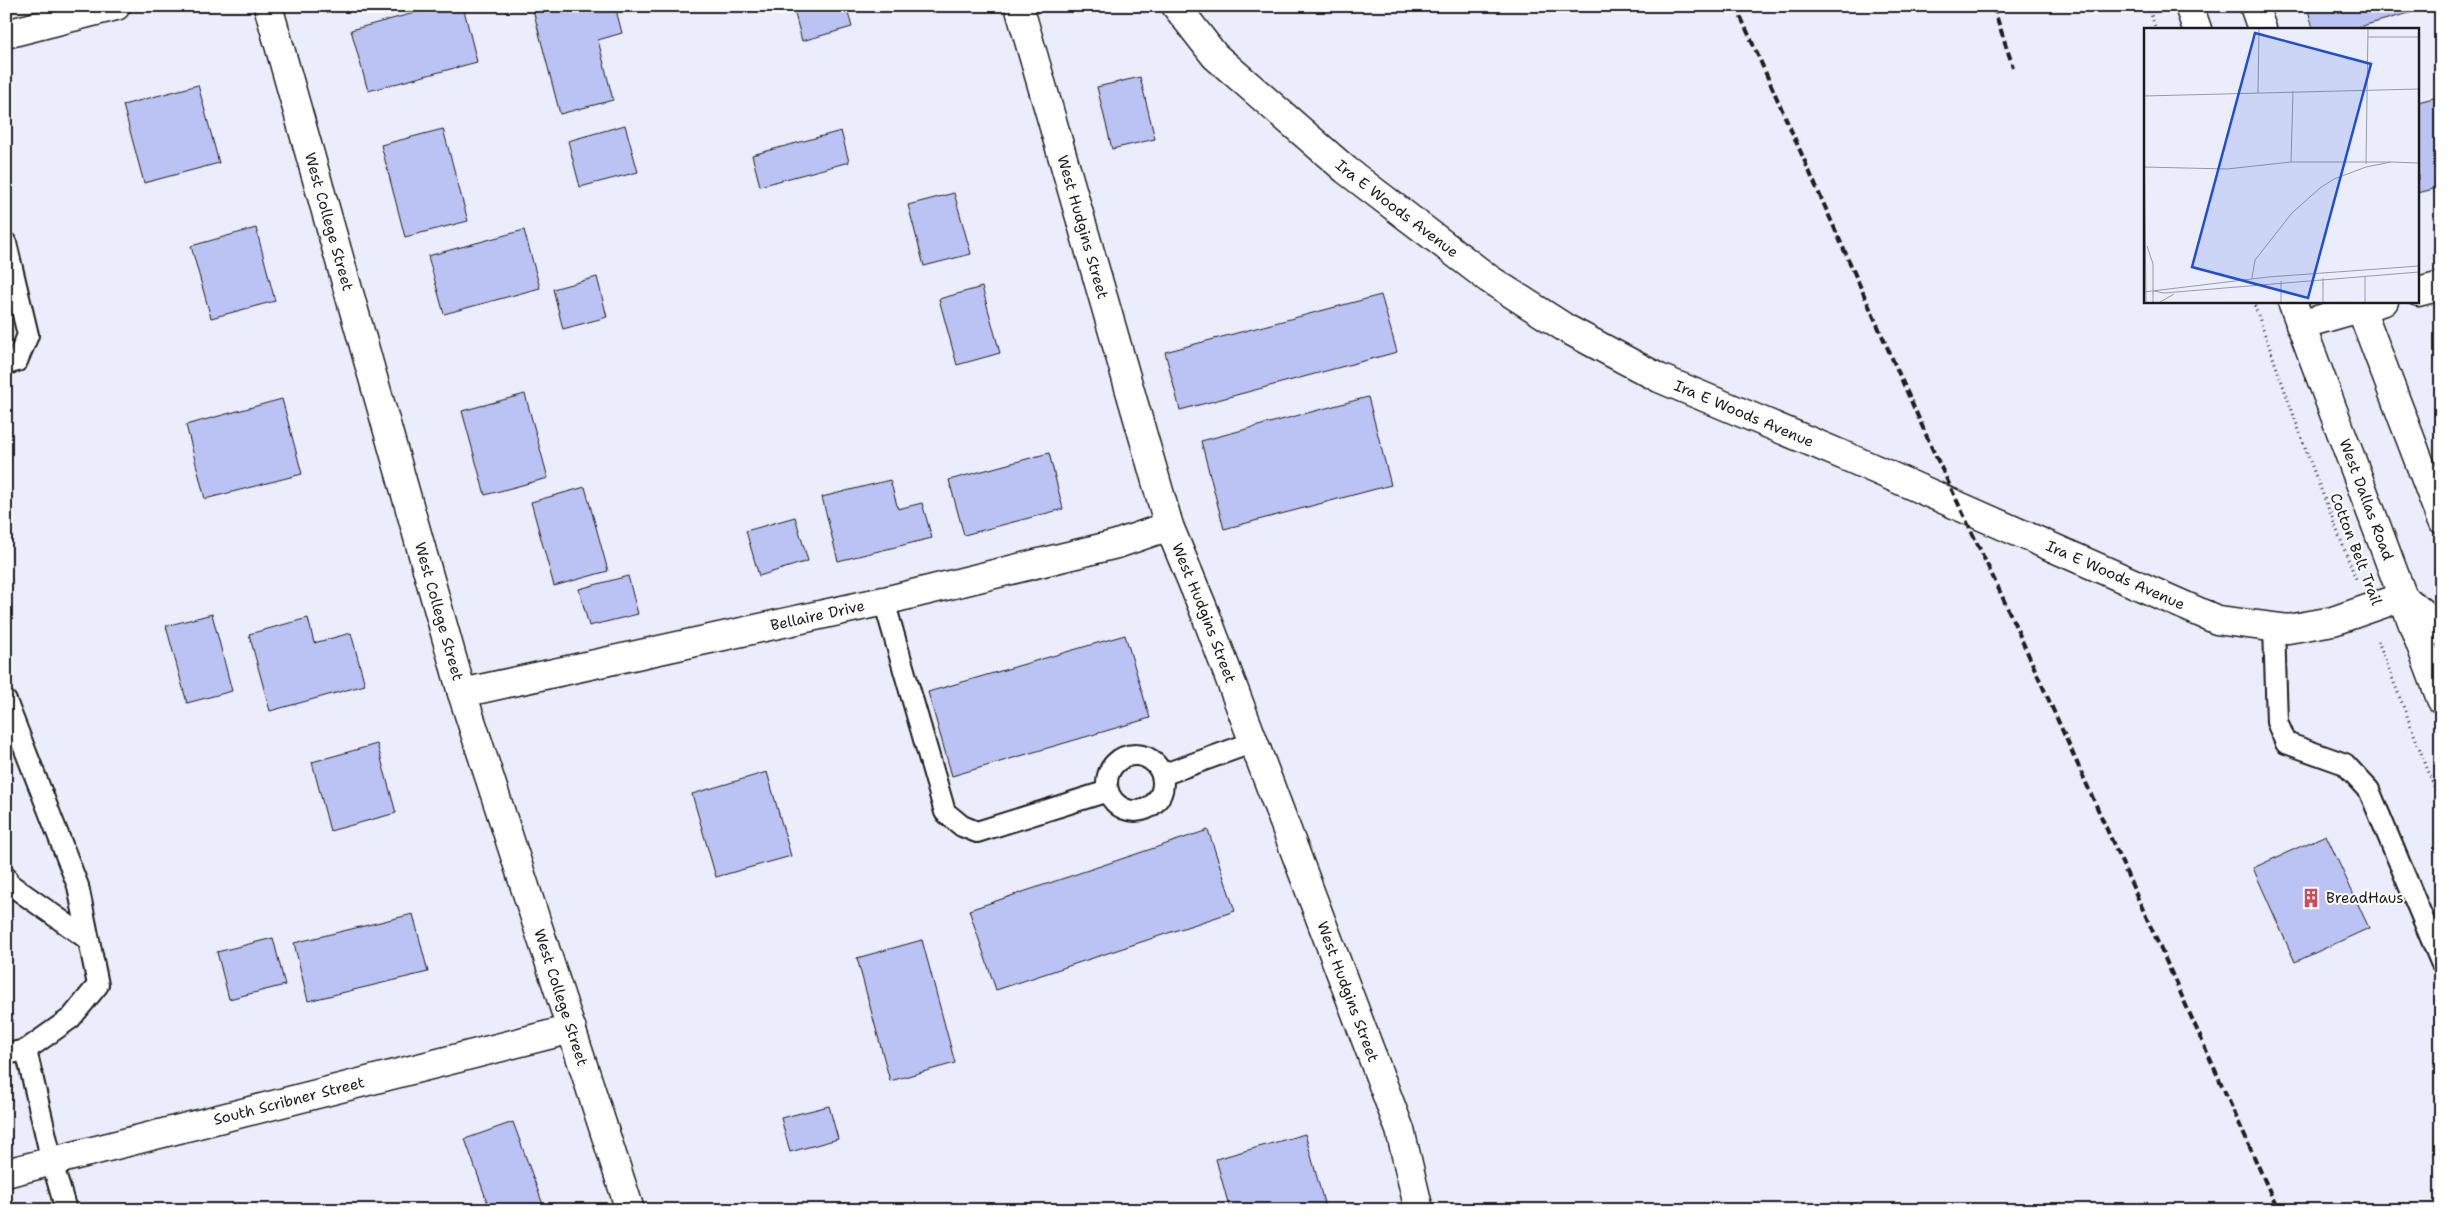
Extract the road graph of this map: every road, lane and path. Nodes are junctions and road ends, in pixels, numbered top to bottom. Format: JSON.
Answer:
{"nodes":[{"id":1,"x":116,"y":6,"type":"edge"},
{"id":2,"x":268,"y":6,"type":"edge"},
{"id":3,"x":1020,"y":6,"type":"edge"},
{"id":4,"x":1176,"y":6,"type":"edge"},
{"id":5,"x":2148,"y":6,"type":"edge"},
{"id":6,"x":2189,"y":6,"type":"edge"},
{"id":7,"x":2254,"y":6,"type":"edge"},
{"id":8,"x":2156,"y":28,"type":"edge"},
{"id":9,"x":2197,"y":28,"type":"edge"},
{"id":10,"x":2262,"y":28,"type":"edge"},
{"id":11,"x":6,"y":34,"type":"edge"},
{"id":12,"x":6,"y":242,"type":"edge"},
{"id":13,"x":2441,"y":286,"type":"edge"},
{"id":14,"x":2420,"y":291,"type":"edge"},
{"id":15,"x":2253,"y":302,"type":"edge"},
{"id":16,"x":2368,"y":304,"type":"edge"},
{"id":17,"x":2296,"y":313,"type":"edge"},
{"id":18,"x":6,"y":364,"type":"edge"},
{"id":19,"x":2441,"y":520,"type":"edge"},
{"id":20,"x":1169,"y":526,"type":"junction"},
{"id":21,"x":2402,"y":597,"type":"junction"},
{"id":22,"x":884,"y":601,"type":"junction"},
{"id":23,"x":2368,"y":610,"type":"junction"},
{"id":24,"x":2274,"y":627,"type":"junction"},
{"id":25,"x":2441,"y":631,"type":"edge"},
{"id":26,"x":462,"y":693,"type":"junction"},
{"id":27,"x":2441,"y":699,"type":"edge"},
{"id":28,"x":6,"y":702,"type":"edge"},
{"id":29,"x":1254,"y":742,"type":"junction"},
{"id":30,"x":1162,"y":775,"type":"junction"},
{"id":31,"x":1108,"y":791,"type":"junction"},
{"id":32,"x":2441,"y":804,"type":"edge"},
{"id":33,"x":6,"y":877,"type":"edge"},
{"id":34,"x":89,"y":940,"type":"junction"},
{"id":35,"x":2438,"y":949,"type":"edge"},
{"id":36,"x":572,"y":1029,"type":"junction"},
{"id":37,"x":26,"y":1050,"type":"junction"},
{"id":38,"x":6,"y":1054,"type":"edge"},
{"id":39,"x":52,"y":1162,"type":"junction"},
{"id":40,"x":6,"y":1173,"type":"edge"},
{"id":41,"x":66,"y":1210,"type":"edge"},
{"id":42,"x":630,"y":1210,"type":"edge"},
{"id":43,"x":1419,"y":1210,"type":"edge"}],
"edges":[{"from":1,"to":11,"type":"street"},
{"from":2,"to":26,"type":"street","name":"West College Street"},
{"from":3,"to":20,"type":"street","name":"West Hudgins Street"},
{"from":4,"to":24,"type":"street","name":"Ira E Woods Avenue"},
{"from":5,"to":8,"type":"path"},
{"from":6,"to":9,"type":"street"},
{"from":7,"to":10,"type":"street"},
{"from":12,"to":18,"type":"lane"},
{"from":13,"to":14,"type":"street"},
{"from":15,"to":23,"type":"path","name":"Cotton Belt Trail"},
{"from":16,"to":17,"type":"street"},
{"from":16,"to":19,"type":"street"},
{"from":17,"to":21,"type":"street","name":"West Dallas Road"},
{"from":20,"to":22,"type":"street","name":"Bellaire Drive"},
{"from":20,"to":29,"type":"street","name":"West Hudgins Street"},
{"from":21,"to":23,"type":"street","name":"Ira E Woods Avenue"},
{"from":21,"to":25,"type":"street"},
{"from":21,"to":27,"type":"street","name":"West Dallas Road"},
{"from":22,"to":26,"type":"street","name":"Bellaire Drive"},
{"from":22,"to":31,"type":"lane"},
{"from":23,"to":24,"type":"street","name":"Ira E Woods Avenue"},
{"from":23,"to":32,"type":"path","name":"Cotton Belt Trail"},
{"from":24,"to":35,"type":"lane"},
{"from":26,"to":36,"type":"street","name":"West College Street"},
{"from":28,"to":34,"type":"lane"},
{"from":29,"to":30,"type":"lane"},
{"from":29,"to":43,"type":"street","name":"West Hudgins Street"},
{"from":30,"to":31,"type":"lane"},
{"from":30,"to":31,"type":"lane"},
{"from":33,"to":34,"type":"lane"},
{"from":34,"to":37,"type":"lane"},
{"from":36,"to":39,"type":"street","name":"South Scribner Street"},
{"from":36,"to":42,"type":"street","name":"West College Street"},
{"from":37,"to":38,"type":"lane"},
{"from":37,"to":39,"type":"lane"},
{"from":39,"to":40,"type":"street","name":"South Scribner Street"},
{"from":39,"to":41,"type":"lane"}]}
